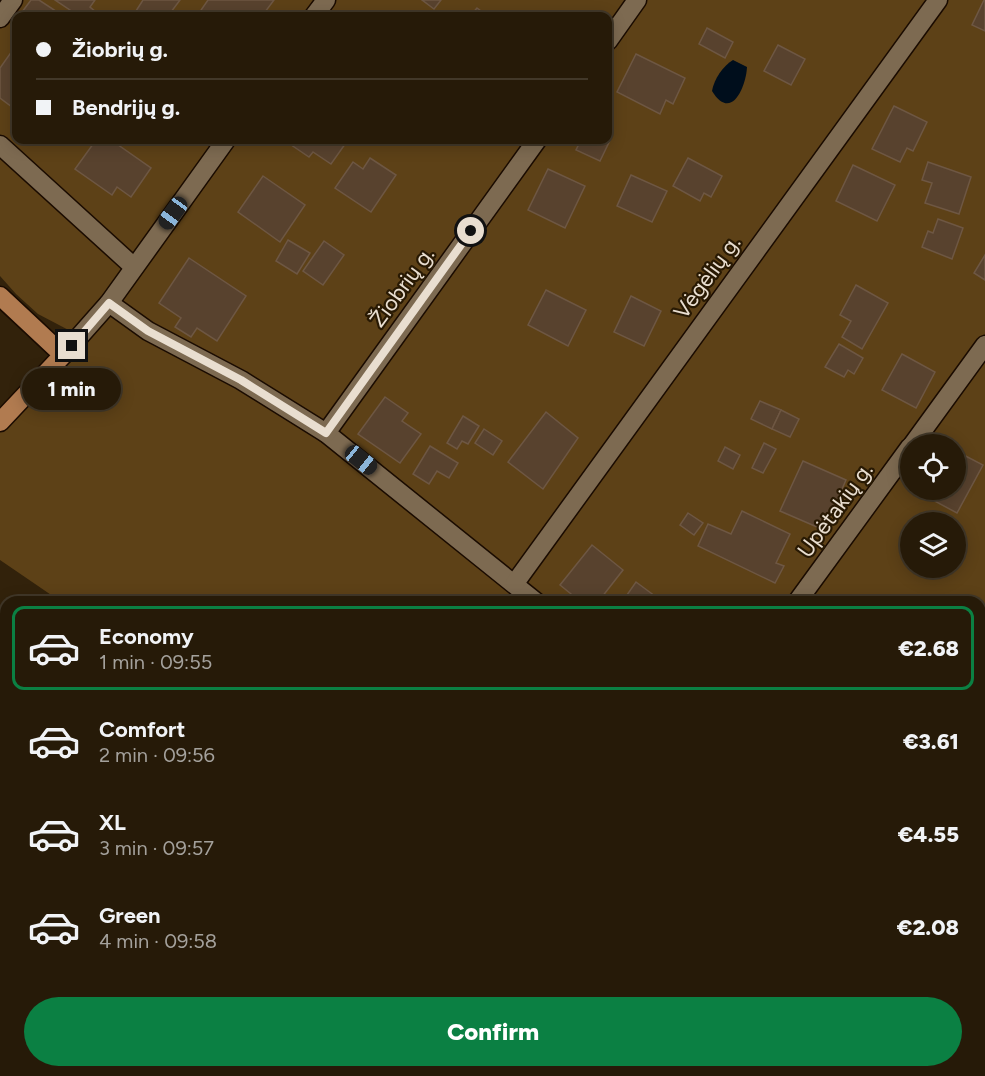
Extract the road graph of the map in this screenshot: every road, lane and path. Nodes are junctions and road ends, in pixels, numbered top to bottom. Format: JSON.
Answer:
{"nodes":[{"id":1,"x":13,"y":0,"type":"edge"},
{"id":2,"x":637,"y":0,"type":"edge"},
{"id":3,"x":938,"y":0,"type":"edge"},
{"id":4,"x":0,"y":18,"type":"edge"},
{"id":5,"x":612,"y":35,"type":"edge"},
{"id":6,"x":223,"y":144,"type":"edge"},
{"id":7,"x":534,"y":144,"type":"edge"},
{"id":8,"x":0,"y":145,"type":"edge"},
{"id":9,"x":134,"y":267,"type":"junction"},
{"id":10,"x":0,"y":296,"type":"edge"},
{"id":11,"x":109,"y":303,"type":"junction"},
{"id":12,"x":985,"y":345,"type":"edge"},
{"id":13,"x":63,"y":355,"type":"junction"},
{"id":14,"x":0,"y":422,"type":"edge"},
{"id":15,"x":326,"y":433,"type":"junction"},
{"id":16,"x":921,"y":434,"type":"edge"},
{"id":17,"x":900,"y":462,"type":"edge"},
{"id":18,"x":515,"y":583,"type":"junction"},
{"id":19,"x":529,"y":596,"type":"edge"},
{"id":20,"x":801,"y":596,"type":"edge"}],
"edges":[{"from":1,"to":4,"type":"street"},
{"from":2,"to":5,"type":"street"},
{"from":3,"to":18,"type":"street","name":"Vėgėlių g."},
{"from":6,"to":9,"type":"street"},
{"from":7,"to":15,"type":"street","name":"Žiobrių g."},
{"from":8,"to":9,"type":"street"},
{"from":9,"to":11,"type":"street"},
{"from":10,"to":13,"type":"main road"},
{"from":11,"to":13,"type":"street"},
{"from":11,"to":15,"type":"street"},
{"from":12,"to":16,"type":"street","name":"Upėtakių g."},
{"from":13,"to":14,"type":"main road"},
{"from":15,"to":18,"type":"street"},
{"from":17,"to":20,"type":"street","name":"Upėtakių g."},
{"from":18,"to":19,"type":"street"}]}
